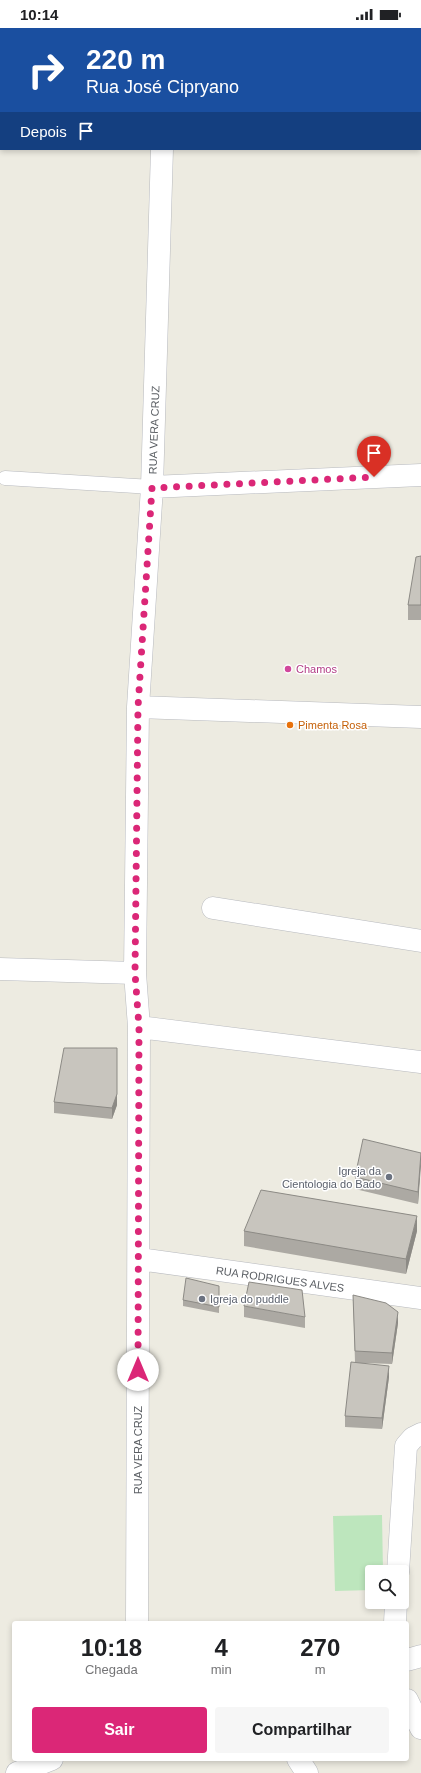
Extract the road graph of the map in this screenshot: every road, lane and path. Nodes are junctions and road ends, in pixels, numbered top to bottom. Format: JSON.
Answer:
{"nodes":[{"id":1,"x":162,"y":150,"type":"edge"},
{"id":2,"x":421,"y":475,"type":"edge"},
{"id":3,"x":6,"y":478,"type":"dead end"},
{"id":4,"x":152,"y":488,"type":"junction"},
{"id":5,"x":138,"y":707,"type":"junction"},
{"id":6,"x":421,"y":717,"type":"edge"},
{"id":7,"x":213,"y":908,"type":"dead end"},
{"id":8,"x":421,"y":941,"type":"edge"},
{"id":9,"x":0,"y":969,"type":"edge"},
{"id":10,"x":135,"y":973,"type":"junction"},
{"id":11,"x":139,"y":1027,"type":"junction"},
{"id":12,"x":421,"y":1062,"type":"edge"},
{"id":13,"x":139,"y":1259,"type":"junction"},
{"id":14,"x":421,"y":1298,"type":"edge"},
{"id":15,"x":421,"y":1434,"type":"edge"},
{"id":16,"x":398,"y":1565,"type":"edge"},
{"id":17,"x":396,"y":1609,"type":"edge"},
{"id":18,"x":137,"y":1621,"type":"edge"},
{"id":19,"x":395,"y":1621,"type":"edge"},
{"id":20,"x":421,"y":1656,"type":"edge"},
{"id":21,"x":409,"y":1659,"type":"edge"},
{"id":22,"x":409,"y":1704,"type":"edge"},
{"id":23,"x":421,"y":1728,"type":"edge"},
{"id":24,"x":47,"y":1761,"type":"edge"},
{"id":25,"x":299,"y":1761,"type":"edge"},
{"id":26,"x":17,"y":1773,"type":"edge"},
{"id":27,"x":307,"y":1773,"type":"edge"}],
"edges":[{"from":1,"to":4,"type":"street","name":"RUA VERA CRUZ"},
{"from":2,"to":4,"type":"street"},
{"from":3,"to":4,"type":"lane"},
{"from":4,"to":5,"type":"street","name":"RUA VERA CRUZ"},
{"from":5,"to":6,"type":"street"},
{"from":5,"to":10,"type":"street","name":"RUA VERA CRUZ"},
{"from":7,"to":8,"type":"street"},
{"from":9,"to":10,"type":"street"},
{"from":10,"to":11,"type":"street","name":"RUA VERA CRUZ"},
{"from":11,"to":12,"type":"street"},
{"from":11,"to":13,"type":"street","name":"RUA VERA CRUZ"},
{"from":13,"to":14,"type":"street","name":"RUA RODRIGUES ALVES"},
{"from":13,"to":18,"type":"street","name":"RUA VERA CRUZ"},
{"from":15,"to":16,"type":"street"},
{"from":17,"to":19,"type":"street"},
{"from":20,"to":21,"type":"street"},
{"from":22,"to":23,"type":"street"},
{"from":24,"to":26,"type":"street"},
{"from":25,"to":27,"type":"street"}]}
